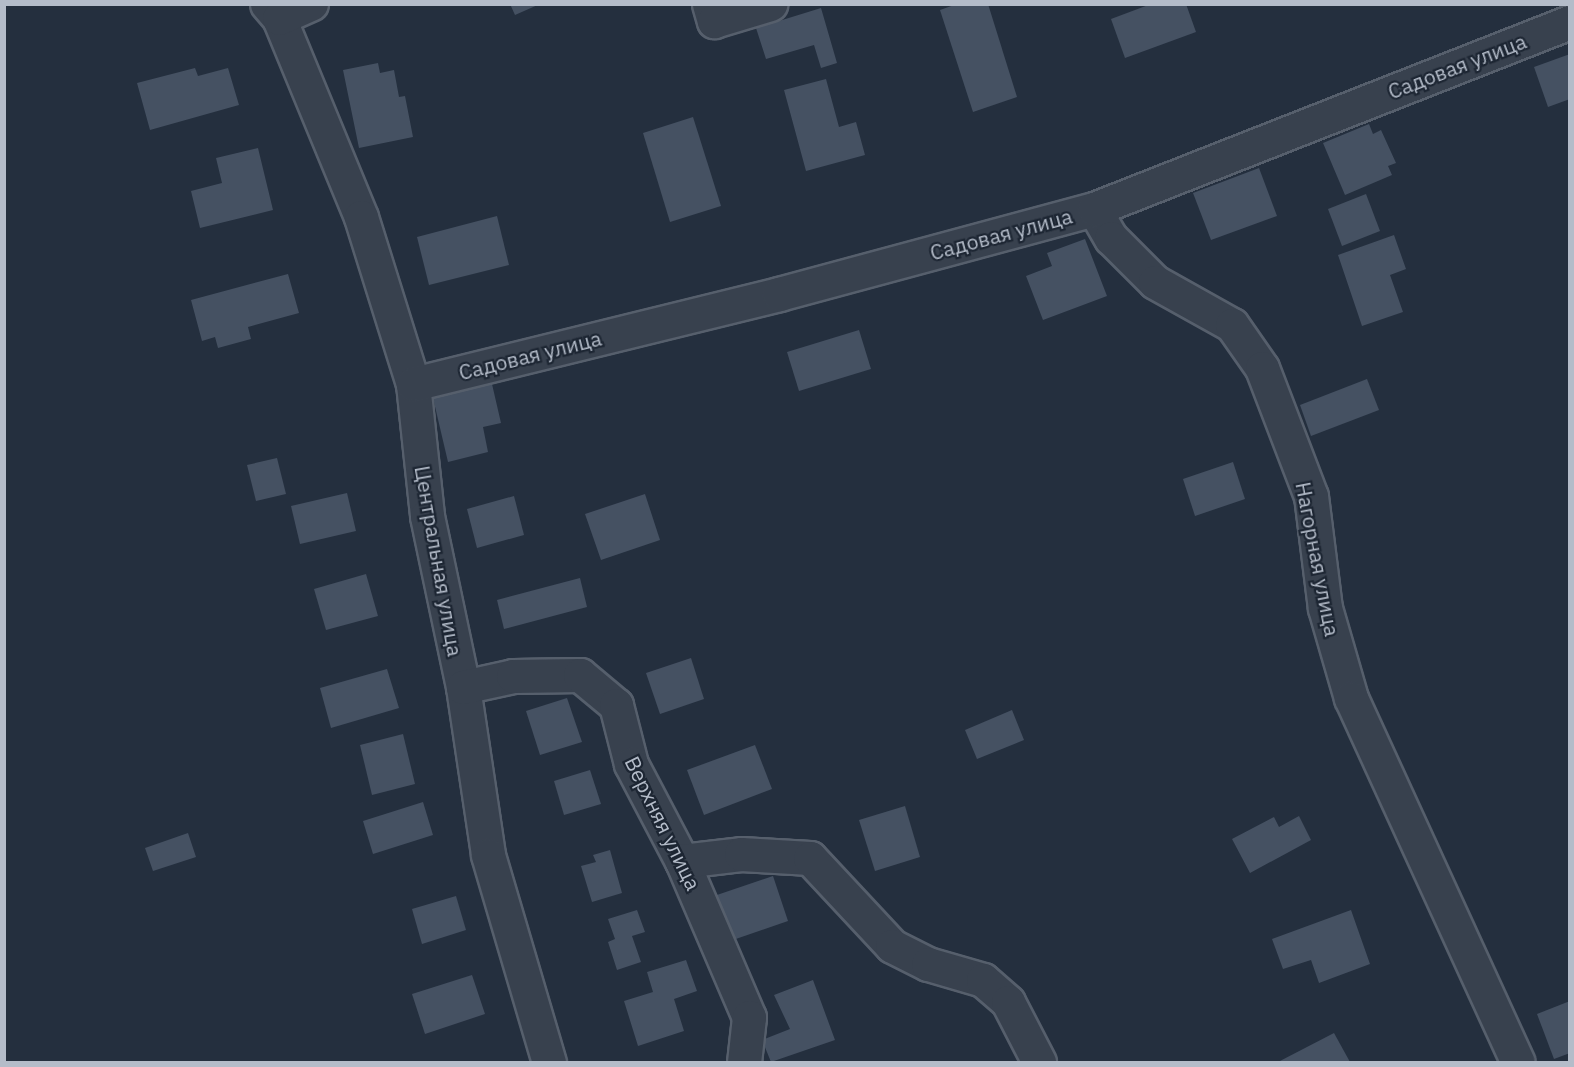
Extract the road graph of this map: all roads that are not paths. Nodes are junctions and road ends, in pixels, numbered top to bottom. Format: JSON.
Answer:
{"nodes":[{"id":1,"x":311,"y":4,"type":"edge"},
{"id":2,"x":709,"y":4,"type":"edge"},
{"id":3,"x":770,"y":4,"type":"edge"},
{"id":4,"x":273,"y":11,"type":"edge"},
{"id":5,"x":1569,"y":22,"type":"edge"},
{"id":6,"x":1094,"y":209,"type":"junction"},
{"id":7,"x":413,"y":384,"type":"junction"},
{"id":8,"x":463,"y":687,"type":"junction"},
{"id":9,"x":682,"y":861,"type":"junction"},
{"id":10,"x":549,"y":1062,"type":"edge"},
{"id":11,"x":744,"y":1062,"type":"edge"},
{"id":12,"x":1039,"y":1062,"type":"edge"},
{"id":13,"x":1518,"y":1062,"type":"edge"}],
"edges":[{"from":1,"to":4,"type":"street"},
{"from":2,"to":3,"type":"street"},
{"from":4,"to":7,"type":"street","name":"Центральная улица"},
{"from":5,"to":6,"type":"street","name":"Садовая улица"},
{"from":6,"to":7,"type":"street","name":"Садовая улица"},
{"from":6,"to":13,"type":"street","name":"Нагорная улица"},
{"from":7,"to":8,"type":"street","name":"Центральная улица"},
{"from":8,"to":9,"type":"street","name":"Верхняя улица"},
{"from":8,"to":10,"type":"street","name":"Центральная улица"},
{"from":9,"to":11,"type":"street","name":"Верхняя улица"},
{"from":9,"to":12,"type":"street"}]}
